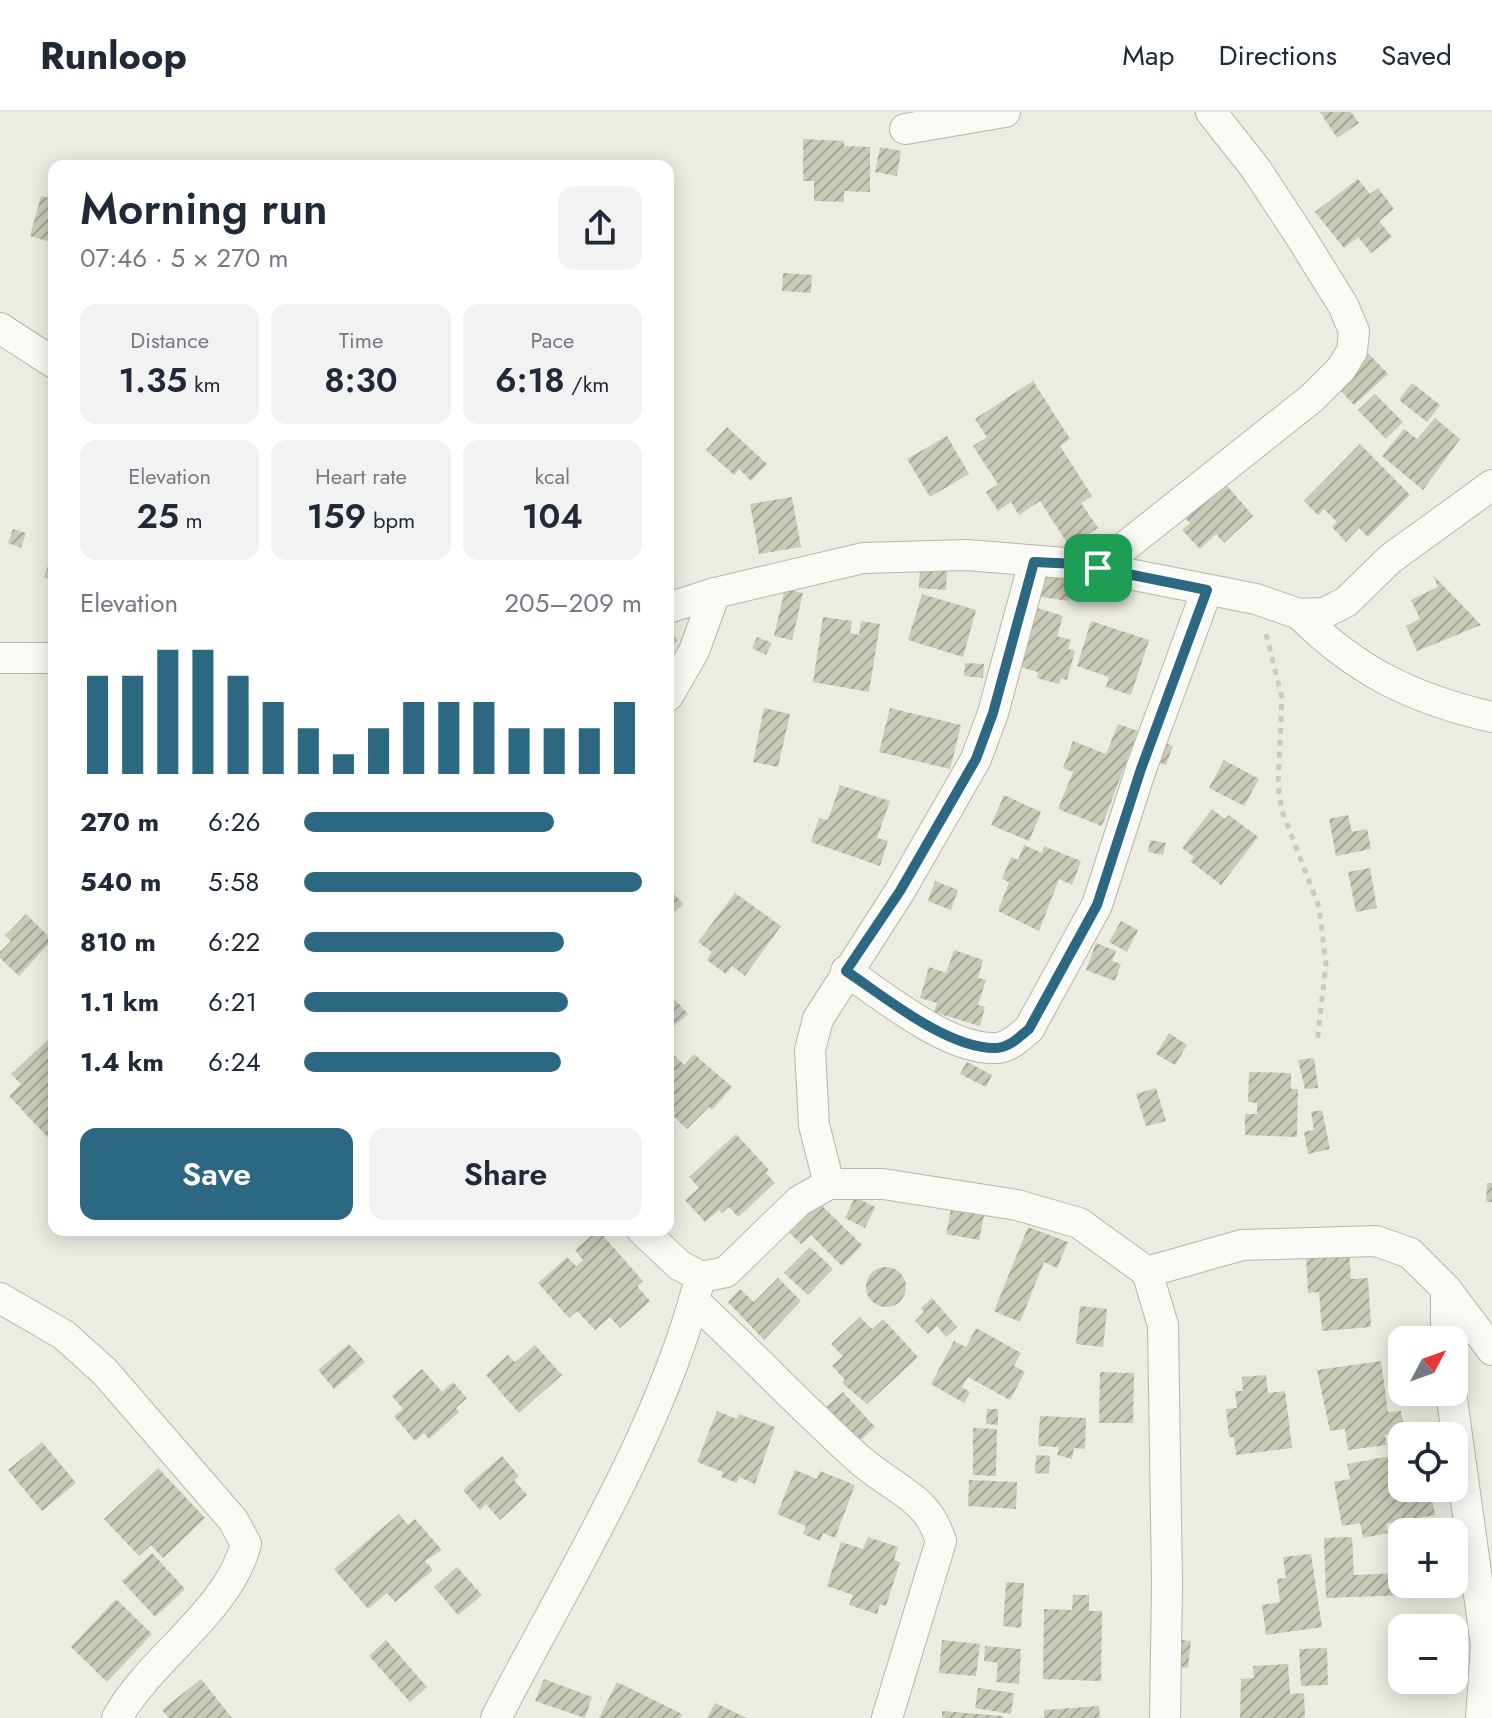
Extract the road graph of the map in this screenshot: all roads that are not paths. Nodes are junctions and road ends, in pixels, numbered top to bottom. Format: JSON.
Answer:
{"nodes":[{"id":1,"x":1005,"y":112,"type":"edge"},
{"id":2,"x":1211,"y":112,"type":"edge"},
{"id":3,"x":905,"y":129,"type":"dead end"},
{"id":4,"x":0,"y":328,"type":"edge"},
{"id":5,"x":48,"y":359,"type":"edge"},
{"id":6,"x":1492,"y":485,"type":"edge"},
{"id":7,"x":1034,"y":562,"type":"junction"},
{"id":8,"x":1098,"y":568,"type":"junction"},
{"id":9,"x":1207,"y":590,"type":"junction"},
{"id":10,"x":715,"y":593,"type":"junction"},
{"id":11,"x":674,"y":606,"type":"edge"},
{"id":12,"x":1299,"y":614,"type":"junction"},
{"id":13,"x":0,"y":658,"type":"edge"},
{"id":14,"x":48,"y":658,"type":"edge"},
{"id":15,"x":674,"y":686,"type":"edge"},
{"id":16,"x":1492,"y":717,"type":"edge"},
{"id":17,"x":846,"y":971,"type":"junction"},
{"id":18,"x":829,"y":1184,"type":"junction"},
{"id":19,"x":648,"y":1236,"type":"edge"},
{"id":20,"x":1147,"y":1272,"type":"junction"},
{"id":21,"x":697,"y":1289,"type":"junction"},
{"id":22,"x":1446,"y":1289,"type":"junction"},
{"id":23,"x":0,"y":1298,"type":"edge"},
{"id":24,"x":1446,"y":1326,"type":"edge"},
{"id":25,"x":1492,"y":1350,"type":"edge"},
{"id":26,"x":1453,"y":1406,"type":"edge"},
{"id":27,"x":1489,"y":1644,"type":"edge"},
{"id":28,"x":117,"y":1718,"type":"edge"},
{"id":29,"x":496,"y":1718,"type":"edge"},
{"id":30,"x":887,"y":1718,"type":"edge"},
{"id":31,"x":1165,"y":1718,"type":"edge"},
{"id":32,"x":1481,"y":1718,"type":"edge"}],
"edges":[{"from":1,"to":3,"type":"street"},
{"from":2,"to":8,"type":"street"},
{"from":4,"to":5,"type":"street"},
{"from":6,"to":12,"type":"street"},
{"from":7,"to":8,"type":"street"},
{"from":7,"to":10,"type":"street"},
{"from":7,"to":17,"type":"street"},
{"from":8,"to":9,"type":"street"},
{"from":9,"to":12,"type":"street"},
{"from":9,"to":17,"type":"street"},
{"from":10,"to":11,"type":"street"},
{"from":10,"to":15,"type":"street"},
{"from":12,"to":16,"type":"street"},
{"from":13,"to":14,"type":"street"},
{"from":17,"to":18,"type":"street"},
{"from":18,"to":20,"type":"street"},
{"from":18,"to":21,"type":"street"},
{"from":19,"to":21,"type":"street"},
{"from":20,"to":22,"type":"street"},
{"from":20,"to":31,"type":"street"},
{"from":21,"to":29,"type":"street"},
{"from":21,"to":30,"type":"street"},
{"from":22,"to":24,"type":"street"},
{"from":22,"to":25,"type":"street"},
{"from":23,"to":28,"type":"street"},
{"from":26,"to":27,"type":"street"},
{"from":27,"to":32,"type":"street"}]}
